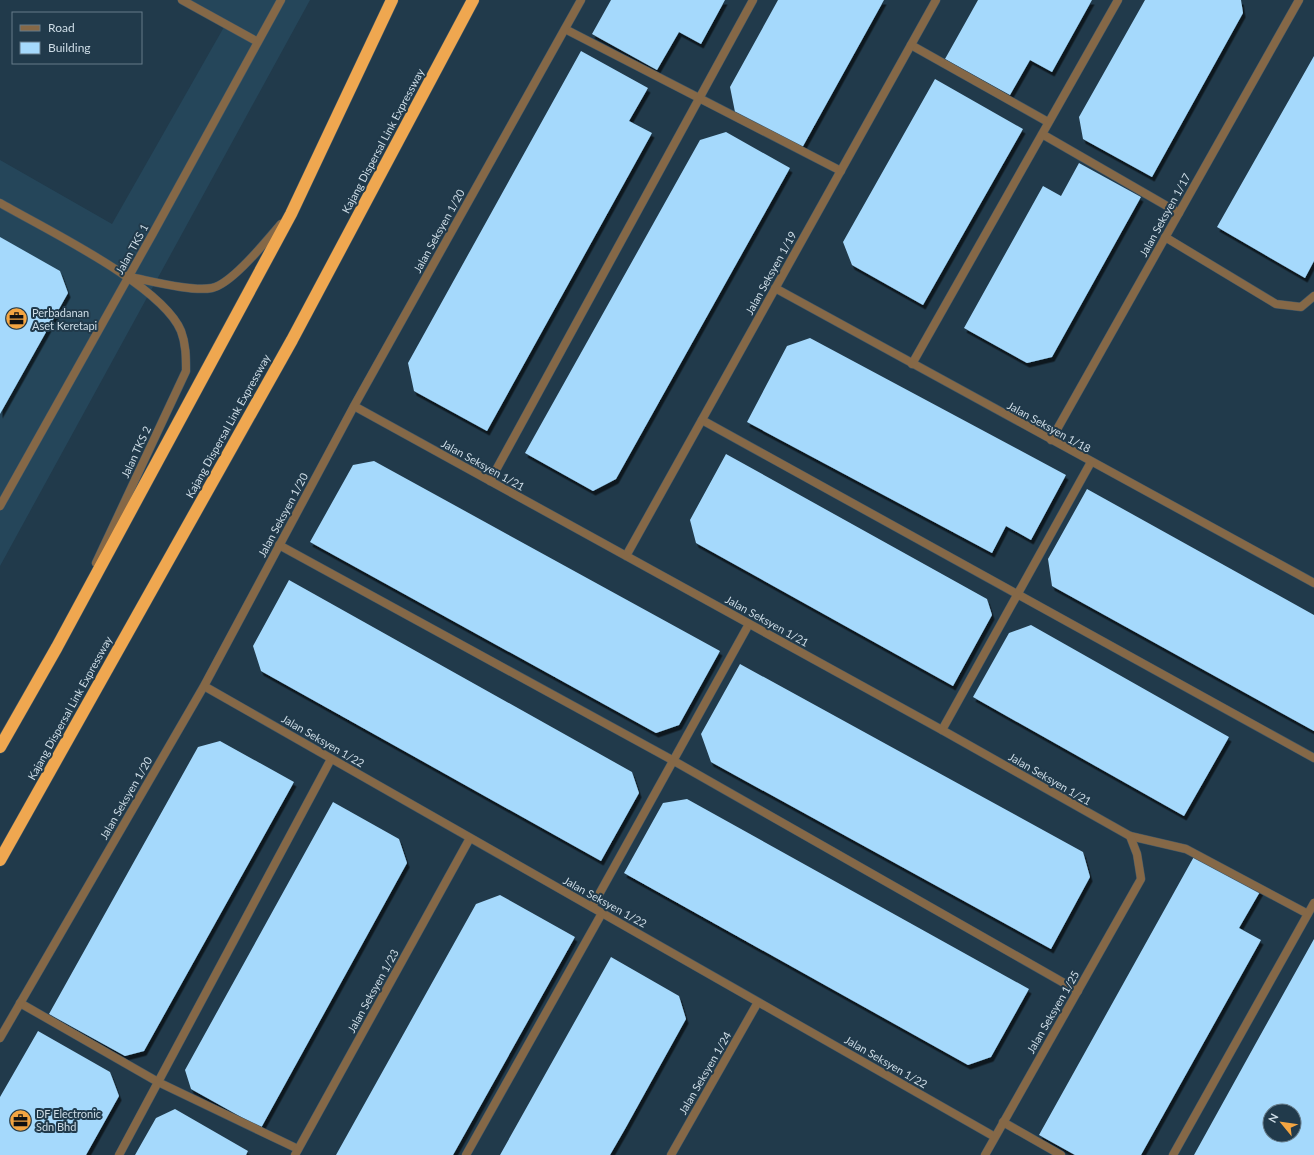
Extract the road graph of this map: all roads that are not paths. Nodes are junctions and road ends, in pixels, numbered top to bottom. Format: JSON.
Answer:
{"nodes":[{"id":1,"x":182,"y":0,"type":"edge"},
{"id":2,"x":280,"y":0,"type":"edge"},
{"id":3,"x":392,"y":0,"type":"edge"},
{"id":4,"x":473,"y":0,"type":"edge"},
{"id":5,"x":581,"y":0,"type":"edge"},
{"id":6,"x":753,"y":0,"type":"edge"},
{"id":7,"x":936,"y":0,"type":"edge"},
{"id":8,"x":1118,"y":0,"type":"edge"},
{"id":9,"x":1298,"y":0,"type":"edge"},
{"id":10,"x":565,"y":29,"type":"junction"},
{"id":11,"x":258,"y":42,"type":"junction"},
{"id":12,"x":911,"y":45,"type":"junction"},
{"id":13,"x":699,"y":99,"type":"junction"},
{"id":14,"x":1048,"y":122,"type":"junction"},
{"id":15,"x":1042,"y":134,"type":"junction"},
{"id":16,"x":841,"y":171,"type":"junction"},
{"id":17,"x":0,"y":203,"type":"edge"},
{"id":18,"x":1179,"y":213,"type":"junction"},
{"id":19,"x":291,"y":214,"type":"junction"},
{"id":20,"x":1165,"y":237,"type":"junction"},
{"id":21,"x":129,"y":277,"type":"junction"},
{"id":22,"x":775,"y":288,"type":"junction"},
{"id":23,"x":1314,"y":296,"type":"edge"},
{"id":24,"x":912,"y":364,"type":"junction"},
{"id":25,"x":354,"y":406,"type":"junction"},
{"id":26,"x":702,"y":420,"type":"junction"},
{"id":27,"x":1051,"y":440,"type":"junction"},
{"id":28,"x":1091,"y":462,"type":"junction"},
{"id":29,"x":490,"y":482,"type":"junction"},
{"id":30,"x":0,"y":506,"type":"edge"},
{"id":31,"x":279,"y":546,"type":"junction"},
{"id":32,"x":626,"y":556,"type":"junction"},
{"id":33,"x":1314,"y":583,"type":"edge"},
{"id":34,"x":1017,"y":594,"type":"junction"},
{"id":35,"x":749,"y":624,"type":"junction"},
{"id":36,"x":57,"y":647,"type":"junction"},
{"id":37,"x":204,"y":686,"type":"junction"},
{"id":38,"x":942,"y":730,"type":"junction"},
{"id":39,"x":0,"y":747,"type":"edge"},
{"id":40,"x":1314,"y":758,"type":"edge"},
{"id":41,"x":331,"y":759,"type":"junction"},
{"id":42,"x":674,"y":761,"type":"junction"},
{"id":43,"x":1130,"y":836,"type":"junction"},
{"id":44,"x":470,"y":838,"type":"junction"},
{"id":45,"x":0,"y":860,"type":"edge"},
{"id":46,"x":1314,"y":903,"type":"edge"},
{"id":47,"x":592,"y":908,"type":"junction"},
{"id":48,"x":602,"y":913,"type":"junction"},
{"id":49,"x":1308,"y":914,"type":"junction"},
{"id":50,"x":1078,"y":991,"type":"junction"},
{"id":51,"x":758,"y":1002,"type":"junction"},
{"id":52,"x":20,"y":1003,"type":"junction"},
{"id":53,"x":0,"y":1038,"type":"edge"},
{"id":54,"x":158,"y":1082,"type":"junction"},
{"id":55,"x":1003,"y":1122,"type":"junction"},
{"id":56,"x":995,"y":1137,"type":"junction"},
{"id":57,"x":297,"y":1152,"type":"edge"},
{"id":58,"x":119,"y":1155,"type":"edge"},
{"id":59,"x":466,"y":1155,"type":"edge"},
{"id":60,"x":671,"y":1155,"type":"edge"},
{"id":61,"x":985,"y":1155,"type":"edge"},
{"id":62,"x":1061,"y":1155,"type":"edge"},
{"id":63,"x":1173,"y":1155,"type":"edge"}],
"edges":[{"from":1,"to":11,"type":"street"},
{"from":2,"to":11,"type":"street","name":"Jalan TKS 1"},
{"from":3,"to":19,"type":"highway"},
{"from":4,"to":45,"type":"highway","name":"Kajang Dispersal Link Expressway"},
{"from":5,"to":10,"type":"street","name":"Jalan Seksyen 1/20"},
{"from":6,"to":13,"type":"street"},
{"from":7,"to":12,"type":"street","name":"Jalan Seksyen 1/19"},
{"from":8,"to":14,"type":"street"},
{"from":9,"to":18,"type":"street","name":"Jalan Seksyen 1/17"},
{"from":10,"to":13,"type":"street"},
{"from":10,"to":25,"type":"street","name":"Jalan Seksyen 1/20"},
{"from":11,"to":21,"type":"street","name":"Jalan TKS 1"},
{"from":12,"to":14,"type":"street"},
{"from":12,"to":16,"type":"street","name":"Jalan Seksyen 1/19"},
{"from":13,"to":16,"type":"street"},
{"from":13,"to":29,"type":"street"},
{"from":14,"to":15,"type":"street"},
{"from":15,"to":18,"type":"street"},
{"from":15,"to":24,"type":"street"},
{"from":16,"to":22,"type":"street","name":"Jalan Seksyen 1/19"},
{"from":17,"to":21,"type":"street","name":"Jalan TKS 2"},
{"from":18,"to":20,"type":"street","name":"Jalan Seksyen 1/17"},
{"from":19,"to":21,"type":"street","name":"Jalan TKS 2"},
{"from":19,"to":36,"type":"highway"},
{"from":20,"to":23,"type":"street"},
{"from":20,"to":27,"type":"street","name":"Jalan Seksyen 1/17"},
{"from":21,"to":30,"type":"street","name":"Jalan TKS 1"},
{"from":21,"to":36,"type":"street","name":"Jalan TKS 2"},
{"from":22,"to":24,"type":"street","name":"Jalan Seksyen 1/18"},
{"from":22,"to":26,"type":"street","name":"Jalan Seksyen 1/19"},
{"from":24,"to":27,"type":"street","name":"Jalan Seksyen 1/18"},
{"from":25,"to":29,"type":"street","name":"Jalan Seksyen 1/21"},
{"from":25,"to":31,"type":"street","name":"Jalan Seksyen 1/20"},
{"from":26,"to":32,"type":"street","name":"Jalan Seksyen 1/19"},
{"from":26,"to":34,"type":"street"},
{"from":27,"to":28,"type":"street","name":"Jalan Seksyen 1/18"},
{"from":28,"to":33,"type":"street","name":"Jalan Seksyen 1/18"},
{"from":28,"to":34,"type":"street"},
{"from":29,"to":32,"type":"street","name":"Jalan Seksyen 1/21"},
{"from":31,"to":37,"type":"street","name":"Jalan Seksyen 1/20"},
{"from":31,"to":42,"type":"street"},
{"from":32,"to":35,"type":"street","name":"Jalan Seksyen 1/21"},
{"from":34,"to":38,"type":"street"},
{"from":34,"to":40,"type":"street"},
{"from":35,"to":38,"type":"street","name":"Jalan Seksyen 1/21"},
{"from":35,"to":42,"type":"street"},
{"from":36,"to":39,"type":"highway"},
{"from":37,"to":41,"type":"street","name":"Jalan Seksyen 1/22"},
{"from":37,"to":52,"type":"street","name":"Jalan Seksyen 1/20"},
{"from":38,"to":43,"type":"street","name":"Jalan Seksyen 1/21"},
{"from":41,"to":44,"type":"street","name":"Jalan Seksyen 1/22"},
{"from":41,"to":54,"type":"street"},
{"from":42,"to":47,"type":"street"},
{"from":42,"to":50,"type":"street"},
{"from":43,"to":49,"type":"street","name":"Jalan Seksyen 1/21"},
{"from":43,"to":50,"type":"street","name":"Jalan Seksyen 1/25"},
{"from":44,"to":47,"type":"street","name":"Jalan Seksyen 1/22"},
{"from":44,"to":57,"type":"street","name":"Jalan Seksyen 1/23"},
{"from":46,"to":49,"type":"street"},
{"from":47,"to":48,"type":"street","name":"Jalan Seksyen 1/22"},
{"from":48,"to":51,"type":"street","name":"Jalan Seksyen 1/22"},
{"from":48,"to":59,"type":"street"},
{"from":49,"to":63,"type":"street"},
{"from":50,"to":55,"type":"street","name":"Jalan Seksyen 1/25"},
{"from":51,"to":56,"type":"street","name":"Jalan Seksyen 1/22"},
{"from":51,"to":60,"type":"street","name":"Jalan Seksyen 1/24"},
{"from":52,"to":53,"type":"street","name":"Jalan Seksyen 1/20"},
{"from":52,"to":54,"type":"street"},
{"from":54,"to":57,"type":"street"},
{"from":54,"to":58,"type":"street"},
{"from":55,"to":56,"type":"street","name":"Jalan Seksyen 1/25"},
{"from":55,"to":62,"type":"street"},
{"from":56,"to":61,"type":"street","name":"Jalan Seksyen 1/25"}]}
